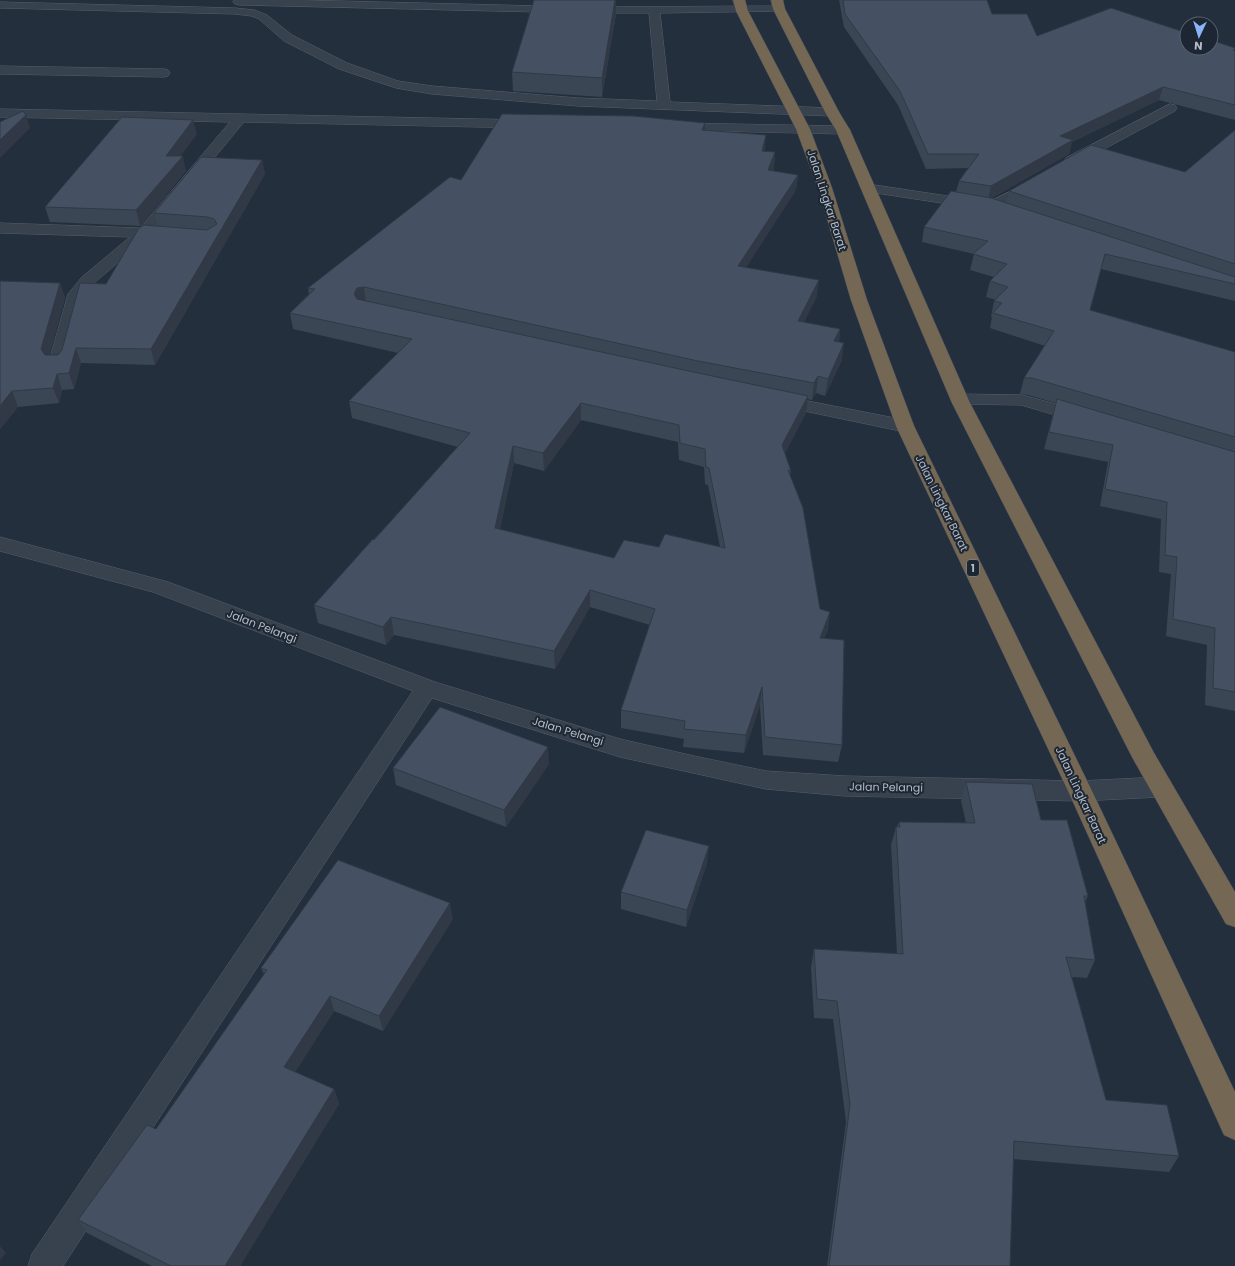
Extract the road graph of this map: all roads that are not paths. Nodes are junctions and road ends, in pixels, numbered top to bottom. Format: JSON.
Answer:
{"nodes":[{"id":1,"x":182,"y":0,"type":"edge"},
{"id":2,"x":0,"y":5,"type":"edge"},
{"id":3,"x":741,"y":5,"type":"edge"},
{"id":4,"x":778,"y":5,"type":"edge"},
{"id":5,"x":654,"y":10,"type":"junction"},
{"id":6,"x":0,"y":70,"type":"edge"},
{"id":7,"x":164,"y":73,"type":"dead end"},
{"id":8,"x":664,"y":106,"type":"junction"},
{"id":9,"x":1170,"y":108,"type":"edge"},
{"id":10,"x":793,"y":110,"type":"junction"},
{"id":11,"x":832,"y":112,"type":"junction"},
{"id":12,"x":0,"y":113,"type":"edge"},
{"id":13,"x":240,"y":118,"type":"junction"},
{"id":14,"x":539,"y":124,"type":"edge"},
{"id":15,"x":665,"y":126,"type":"edge"},
{"id":16,"x":803,"y":129,"type":"junction"},
{"id":17,"x":843,"y":130,"type":"junction"},
{"id":18,"x":1060,"y":168,"type":"edge"},
{"id":19,"x":1047,"y":176,"type":"edge"},
{"id":20,"x":868,"y":188,"type":"junction"},
{"id":21,"x":990,"y":207,"type":"junction"},
{"id":22,"x":1012,"y":214,"type":"edge"},
{"id":23,"x":0,"y":228,"type":"edge"},
{"id":24,"x":144,"y":233,"type":"junction"},
{"id":25,"x":166,"y":234,"type":"edge"},
{"id":26,"x":57,"y":365,"type":"edge"},
{"id":27,"x":759,"y":396,"type":"edge"},
{"id":28,"x":959,"y":399,"type":"junction"},
{"id":29,"x":1102,"y":423,"type":"edge"},
{"id":30,"x":905,"y":426,"type":"junction"},
{"id":31,"x":0,"y":544,"type":"edge"},
{"id":32,"x":427,"y":688,"type":"junction"},
{"id":33,"x":1160,"y":787,"type":"junction"},
{"id":34,"x":1080,"y":791,"type":"junction"},
{"id":35,"x":1235,"y":916,"type":"edge"},
{"id":36,"x":1235,"y":1125,"type":"edge"},
{"id":37,"x":44,"y":1266,"type":"edge"}],
"edges":[{"from":1,"to":5,"type":"street"},
{"from":2,"to":8,"type":"street"},
{"from":3,"to":4,"type":"street"},
{"from":3,"to":5,"type":"street"},
{"from":3,"to":10,"type":"highway","name":"Jalan Lingkar Barat","number":"1"},
{"from":4,"to":11,"type":"highway"},
{"from":5,"to":8,"type":"street"},
{"from":6,"to":7,"type":"street"},
{"from":8,"to":10,"type":"street"},
{"from":9,"to":18,"type":"street"},
{"from":10,"to":11,"type":"street"},
{"from":10,"to":16,"type":"highway","name":"Jalan Lingkar Barat","number":"1"},
{"from":11,"to":17,"type":"highway"},
{"from":12,"to":13,"type":"street"},
{"from":13,"to":14,"type":"street"},
{"from":13,"to":24,"type":"street"},
{"from":15,"to":16,"type":"street"},
{"from":16,"to":17,"type":"street"},
{"from":16,"to":30,"type":"highway","name":"Jalan Lingkar Barat","number":"1"},
{"from":17,"to":20,"type":"highway"},
{"from":19,"to":21,"type":"street"},
{"from":20,"to":21,"type":"street"},
{"from":20,"to":28,"type":"highway"},
{"from":21,"to":22,"type":"street"},
{"from":23,"to":24,"type":"street"},
{"from":24,"to":25,"type":"street"},
{"from":24,"to":26,"type":"street"},
{"from":27,"to":30,"type":"street"},
{"from":28,"to":29,"type":"street"},
{"from":28,"to":33,"type":"highway"},
{"from":30,"to":34,"type":"highway","name":"Jalan Lingkar Barat","number":"1"},
{"from":31,"to":32,"type":"street","name":"Jalan Pelangi"},
{"from":32,"to":34,"type":"street","name":"Jalan Pelangi"},
{"from":32,"to":37,"type":"street"},
{"from":33,"to":34,"type":"street","name":"Jalan Pelangi"},
{"from":33,"to":35,"type":"highway"},
{"from":34,"to":36,"type":"highway","name":"Jalan Lingkar Barat","number":"1"}]}
